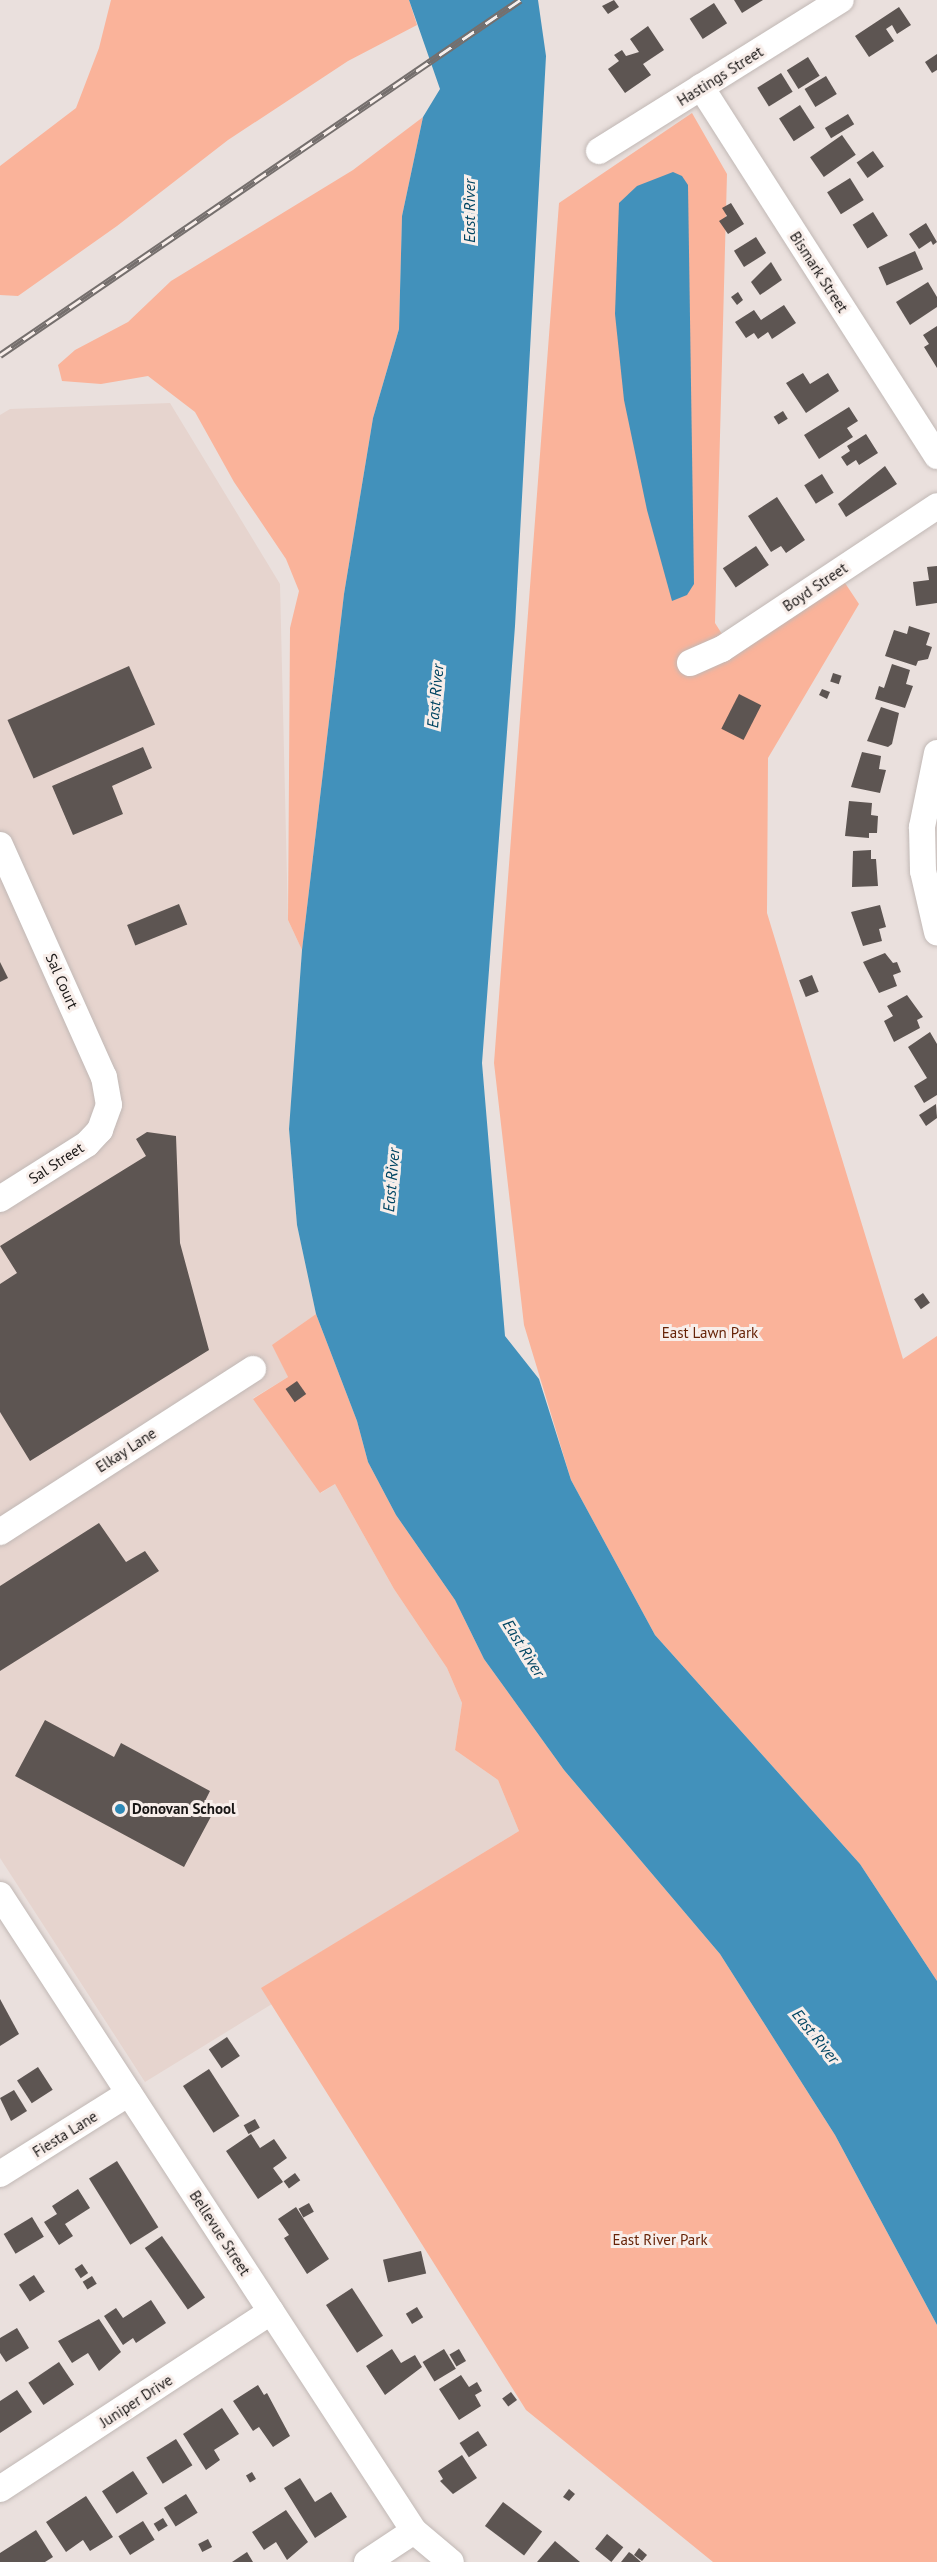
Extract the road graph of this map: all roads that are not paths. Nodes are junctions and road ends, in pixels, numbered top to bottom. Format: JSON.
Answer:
{"nodes":[{"id":1,"x":841,"y":0,"type":"edge"},
{"id":2,"x":701,"y":87,"type":"junction"},
{"id":3,"x":599,"y":151,"type":"dead end"},
{"id":4,"x":937,"y":456,"type":"edge"},
{"id":5,"x":937,"y":506,"type":"edge"},
{"id":6,"x":690,"y":663,"type":"dead end"},
{"id":7,"x":937,"y":753,"type":"edge"},
{"id":8,"x":0,"y":845,"type":"edge"},
{"id":9,"x":930,"y":871,"type":"edge"},
{"id":10,"x":937,"y":932,"type":"edge"},
{"id":11,"x":105,"y":1120,"type":"joint"},
{"id":12,"x":0,"y":1199,"type":"edge"},
{"id":13,"x":253,"y":1369,"type":"dead end"},
{"id":14,"x":0,"y":1532,"type":"edge"},
{"id":15,"x":0,"y":1895,"type":"edge"},
{"id":16,"x":129,"y":2093,"type":"junction"},
{"id":17,"x":0,"y":2174,"type":"edge"},
{"id":18,"x":272,"y":2312,"type":"junction"},
{"id":19,"x":0,"y":2489,"type":"edge"},
{"id":20,"x":414,"y":2531,"type":"junction"},
{"id":21,"x":367,"y":2562,"type":"edge"},
{"id":22,"x":451,"y":2562,"type":"edge"}],
"edges":[{"from":1,"to":2,"type":"street","name":"Hastings Street"},
{"from":2,"to":3,"type":"street","name":"Hastings Street"},
{"from":2,"to":4,"type":"street","name":"Bismark Street"},
{"from":5,"to":6,"type":"street","name":"Boyd Street"},
{"from":7,"to":9,"type":"street"},
{"from":8,"to":11,"type":"street","name":"Sal Court"},
{"from":9,"to":10,"type":"street"},
{"from":11,"to":12,"type":"street","name":"Sal Street"},
{"from":13,"to":14,"type":"street","name":"Elkay Lane"},
{"from":15,"to":16,"type":"street","name":"Bellevue Street"},
{"from":16,"to":17,"type":"street","name":"Fiesta Lane"},
{"from":16,"to":18,"type":"street","name":"Bellevue Street"},
{"from":18,"to":19,"type":"street","name":"Juniper Drive"},
{"from":18,"to":20,"type":"street","name":"Bellevue Street"},
{"from":20,"to":21,"type":"street"},
{"from":20,"to":22,"type":"street","name":"Bellevue Street"}]}
